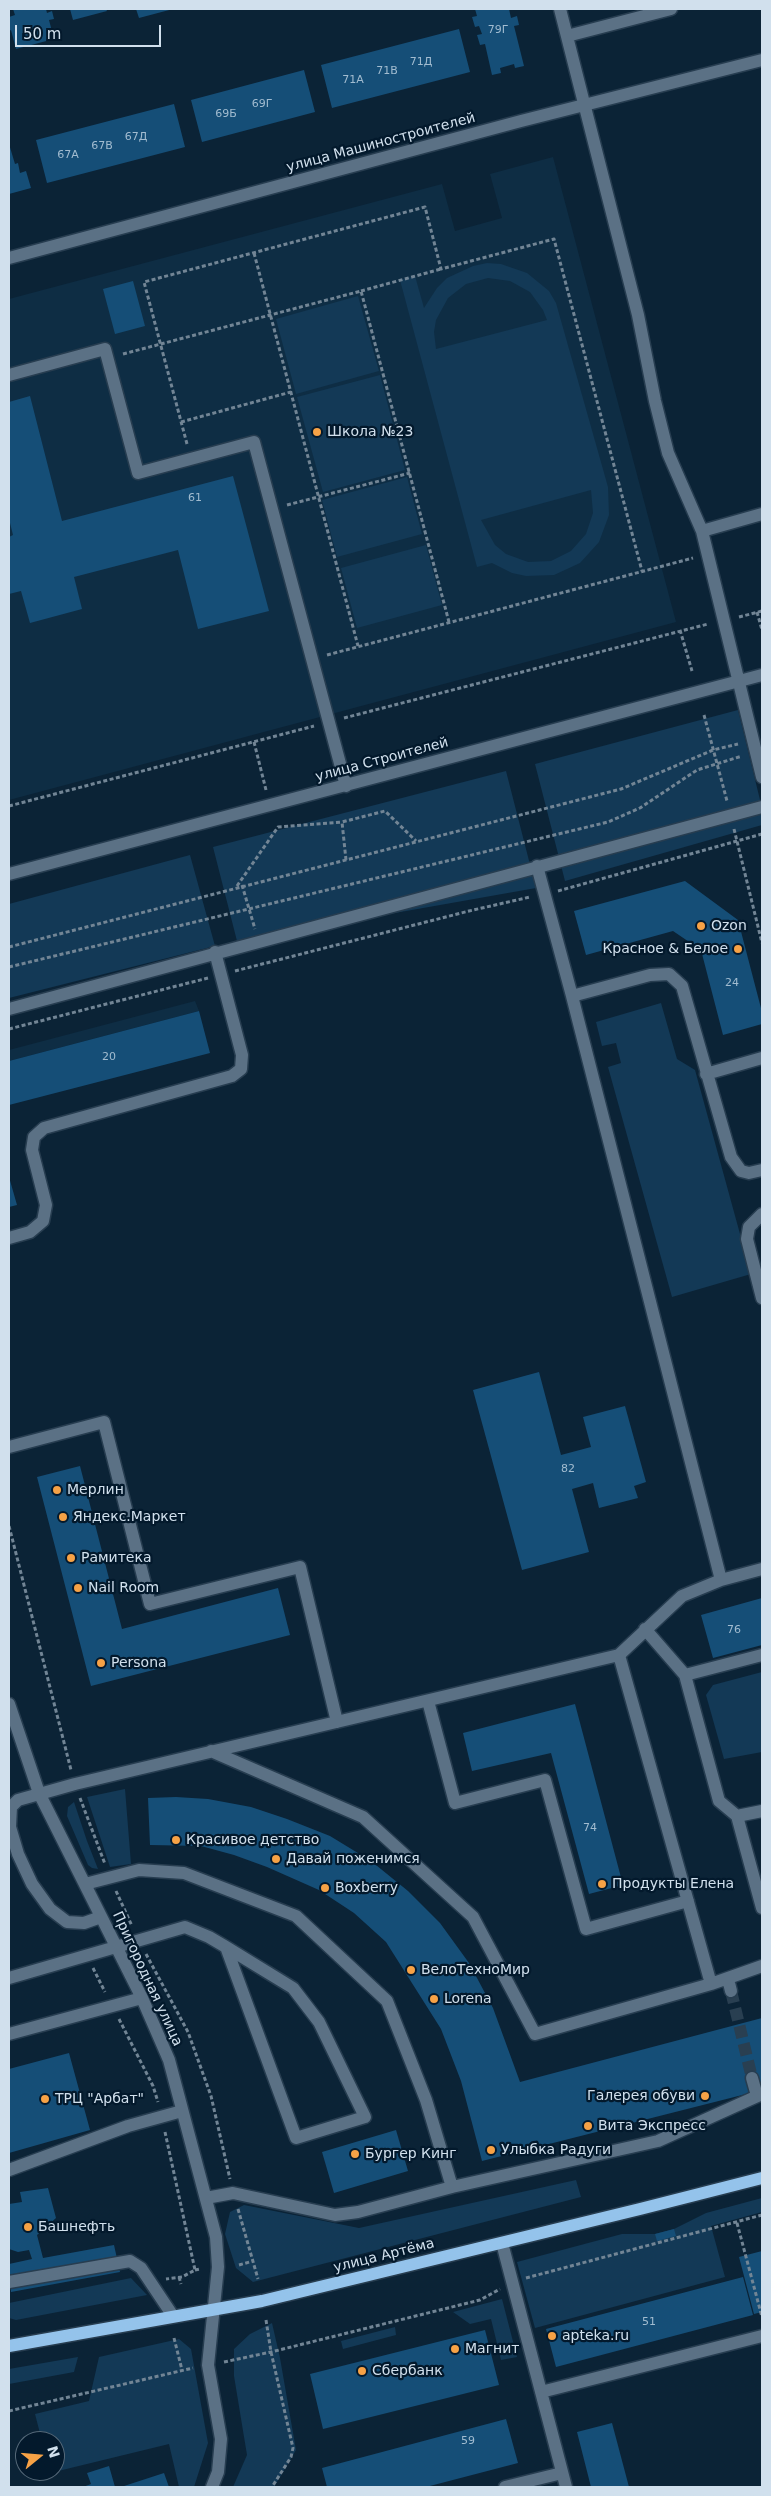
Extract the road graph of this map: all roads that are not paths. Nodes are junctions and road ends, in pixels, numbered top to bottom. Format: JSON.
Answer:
{"nodes":[{"id":1,"x":560,"y":9,"type":"edge"},
{"id":2,"x":671,"y":9,"type":"edge"},
{"id":3,"x":567,"y":36,"type":"junction"},
{"id":4,"x":762,"y":60,"type":"edge"},
{"id":5,"x":583,"y":105,"type":"junction"},
{"id":6,"x":9,"y":258,"type":"edge"},
{"id":7,"x":9,"y":375,"type":"edge"},
{"id":8,"x":762,"y":514,"type":"edge"},
{"id":9,"x":702,"y":531,"type":"junction"},
{"id":10,"x":762,"y":675,"type":"edge"},
{"id":11,"x":740,"y":681,"type":"junction"},
{"id":12,"x":762,"y":777,"type":"edge"},
{"id":13,"x":346,"y":786,"type":"junction"},
{"id":14,"x":762,"y":807,"type":"edge"},
{"id":15,"x":537,"y":866,"type":"junction"},
{"id":16,"x":9,"y":874,"type":"edge"},
{"id":17,"x":216,"y":952,"type":"junction"},
{"id":18,"x":572,"y":996,"type":"junction"},
{"id":19,"x":9,"y":1009,"type":"edge"},
{"id":20,"x":762,"y":1058,"type":"edge"},
{"id":21,"x":706,"y":1074,"type":"junction"},
{"id":22,"x":762,"y":1170,"type":"edge"},
{"id":23,"x":762,"y":1214,"type":"edge"},
{"id":24,"x":9,"y":1238,"type":"edge"},
{"id":25,"x":762,"y":1298,"type":"edge"},
{"id":26,"x":9,"y":1447,"type":"edge"},
{"id":27,"x":762,"y":1569,"type":"edge"},
{"id":28,"x":721,"y":1580,"type":"junction"},
{"id":29,"x":645,"y":1629,"type":"junction"},
{"id":30,"x":619,"y":1655,"type":"junction"},
{"id":31,"x":762,"y":1655,"type":"edge"},
{"id":32,"x":685,"y":1675,"type":"junction"},
{"id":33,"x":428,"y":1701,"type":"junction"},
{"id":34,"x":9,"y":1704,"type":"edge"},
{"id":35,"x":337,"y":1722,"type":"junction"},
{"id":36,"x":211,"y":1752,"type":"junction"},
{"id":37,"x":39,"y":1793,"type":"junction"},
{"id":38,"x":762,"y":1811,"type":"edge"},
{"id":39,"x":737,"y":1816,"type":"junction"},
{"id":40,"x":85,"y":1884,"type":"junction"},
{"id":41,"x":688,"y":1901,"type":"junction"},
{"id":42,"x":762,"y":1908,"type":"edge"},
{"id":43,"x":101,"y":1917,"type":"junction"},
{"id":44,"x":226,"y":1947,"type":"junction"},
{"id":45,"x":116,"y":1948,"type":"junction"},
{"id":46,"x":762,"y":1966,"type":"edge"},
{"id":47,"x":9,"y":1978,"type":"edge"},
{"id":48,"x":711,"y":1984,"type":"junction"},
{"id":49,"x":142,"y":1998,"type":"junction"},
{"id":50,"x":9,"y":2034,"type":"edge"},
{"id":51,"x":752,"y":2078,"type":"tunnel mouth"},
{"id":52,"x":759,"y":2095,"type":"edge"},
{"id":53,"x":182,"y":2111,"type":"junction"},
{"id":54,"x":9,"y":2170,"type":"edge"},
{"id":55,"x":762,"y":2178,"type":"edge"},
{"id":56,"x":452,"y":2187,"type":"junction"},
{"id":57,"x":206,"y":2198,"type":"junction"},
{"id":58,"x":502,"y":2243,"type":"junction"},
{"id":59,"x":9,"y":2282,"type":"edge"},
{"id":60,"x":213,"y":2310,"type":"junction"},
{"id":61,"x":173,"y":2316,"type":"junction"},
{"id":62,"x":762,"y":2336,"type":"edge"},
{"id":63,"x":9,"y":2346,"type":"edge"},
{"id":64,"x":541,"y":2392,"type":"junction"},
{"id":65,"x":562,"y":2473,"type":"junction"},
{"id":66,"x":212,"y":2487,"type":"edge"},
{"id":67,"x":505,"y":2487,"type":"edge"},
{"id":68,"x":566,"y":2487,"type":"edge"}],
"edges":[{"from":1,"to":3,"type":"street"},
{"from":2,"to":3,"type":"street"},
{"from":3,"to":5,"type":"street"},
{"from":4,"to":5,"type":"street","name":"улица Машиностроителей"},
{"from":5,"to":6,"type":"street","name":"улица Машиностроителей"},
{"from":5,"to":9,"type":"street"},
{"from":7,"to":13,"type":"street"},
{"from":8,"to":9,"type":"street"},
{"from":9,"to":11,"type":"street"},
{"from":10,"to":11,"type":"street","name":"улица Строителей"},
{"from":11,"to":12,"type":"street"},
{"from":11,"to":13,"type":"street","name":"улица Строителей"},
{"from":13,"to":16,"type":"street","name":"улица Строителей"},
{"from":14,"to":15,"type":"street"},
{"from":15,"to":17,"type":"street"},
{"from":15,"to":18,"type":"street"},
{"from":17,"to":19,"type":"street"},
{"from":17,"to":24,"type":"street"},
{"from":18,"to":21,"type":"street"},
{"from":18,"to":28,"type":"street"},
{"from":20,"to":21,"type":"street"},
{"from":21,"to":22,"type":"street"},
{"from":23,"to":25,"type":"street"},
{"from":26,"to":35,"type":"street"},
{"from":27,"to":28,"type":"street"},
{"from":28,"to":29,"type":"street"},
{"from":29,"to":30,"type":"street"},
{"from":29,"to":32,"type":"street"},
{"from":30,"to":33,"type":"street"},
{"from":30,"to":41,"type":"street"},
{"from":31,"to":32,"type":"street"},
{"from":32,"to":39,"type":"street"},
{"from":33,"to":35,"type":"street"},
{"from":33,"to":41,"type":"street"},
{"from":34,"to":37,"type":"street","name":"Пригородная улица"},
{"from":35,"to":36,"type":"street"},
{"from":36,"to":37,"type":"street"},
{"from":36,"to":48,"type":"street"},
{"from":37,"to":40,"type":"street","name":"Пригородная улица"},
{"from":37,"to":43,"type":"street"},
{"from":38,"to":39,"type":"street"},
{"from":39,"to":42,"type":"street"},
{"from":40,"to":43,"type":"street","name":"Пригородная улица"},
{"from":40,"to":56,"type":"street"},
{"from":41,"to":48,"type":"street"},
{"from":43,"to":45,"type":"street","name":"Пригородная улица"},
{"from":44,"to":44,"type":"street"},
{"from":44,"to":45,"type":"street"},
{"from":45,"to":47,"type":"street"},
{"from":45,"to":49,"type":"street","name":"Пригородная улица"},
{"from":46,"to":48,"type":"street"},
{"from":49,"to":50,"type":"street"},
{"from":49,"to":53,"type":"street","name":"Пригородная улица"},
{"from":51,"to":52,"type":"street"},
{"from":52,"to":56,"type":"street"},
{"from":53,"to":54,"type":"street"},
{"from":53,"to":57,"type":"street","name":"Пригородная улица"},
{"from":55,"to":58,"type":"main road","name":"улица Артёма"},
{"from":56,"to":57,"type":"street"},
{"from":57,"to":60,"type":"street","name":"Пригородная улица"},
{"from":58,"to":60,"type":"main road","name":"улица Артёма"},
{"from":58,"to":64,"type":"street"},
{"from":59,"to":61,"type":"street"},
{"from":60,"to":61,"type":"main road","name":"улица Артёма"},
{"from":60,"to":66,"type":"street","name":"Пригородная улица"},
{"from":61,"to":63,"type":"main road","name":"улица Артёма"},
{"from":62,"to":64,"type":"street"},
{"from":64,"to":65,"type":"street"},
{"from":65,"to":67,"type":"street"},
{"from":65,"to":68,"type":"street"}]}
